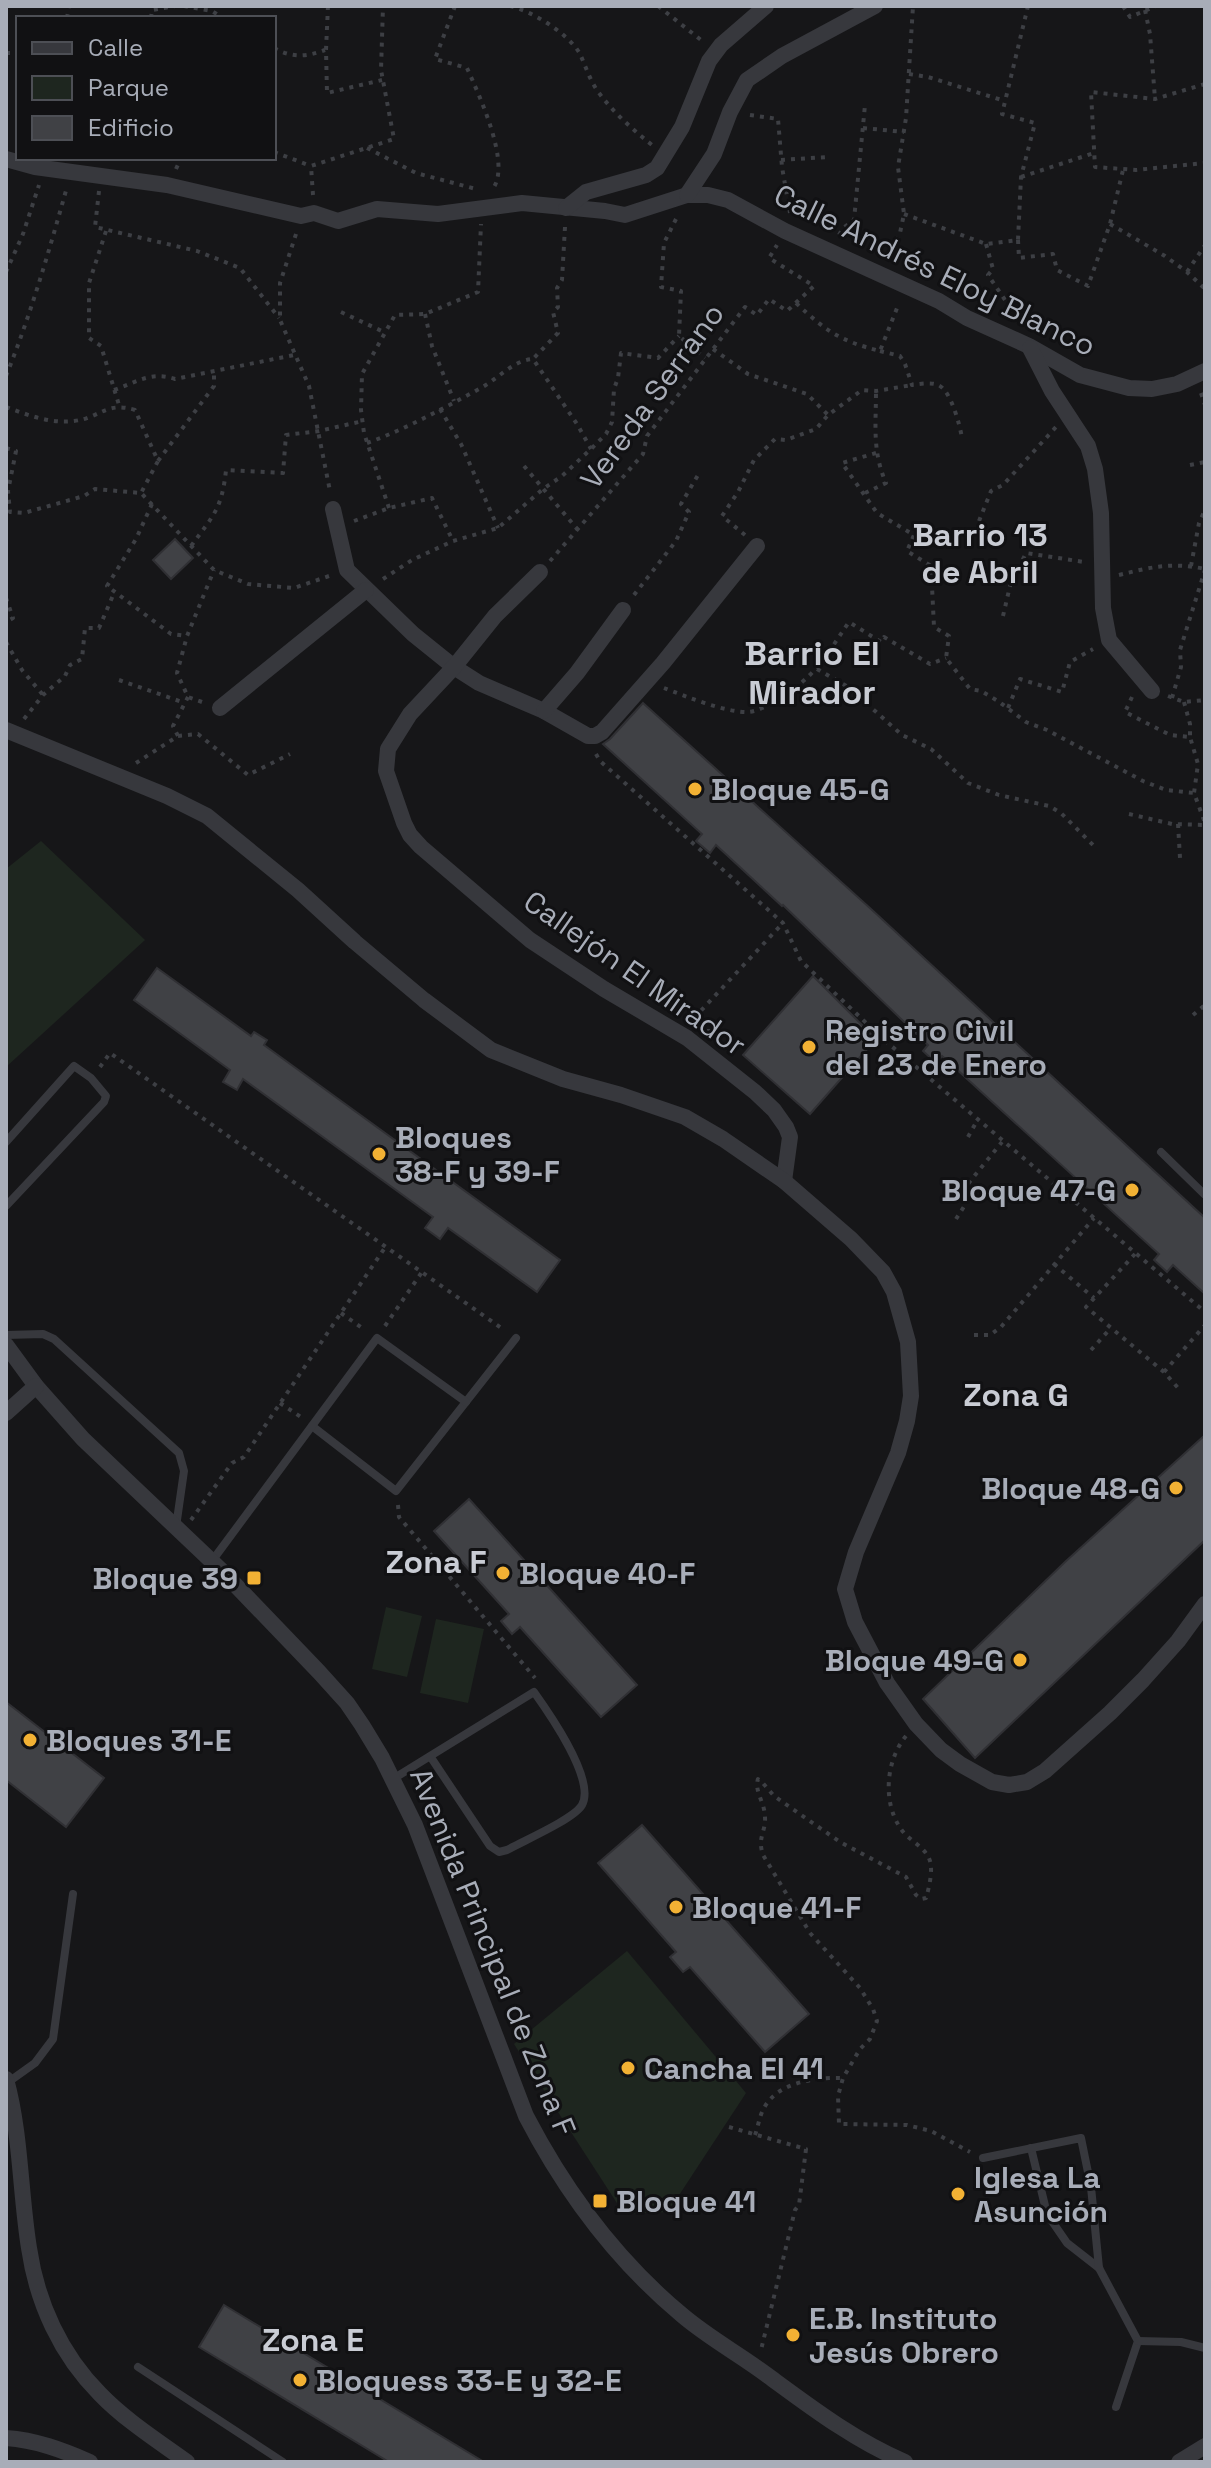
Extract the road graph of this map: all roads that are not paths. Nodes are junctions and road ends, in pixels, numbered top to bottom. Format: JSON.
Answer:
{"nodes":[{"id":1,"x":766,"y":6,"type":"edge"},
{"id":2,"x":875,"y":6,"type":"edge"},
{"id":3,"x":6,"y":159,"type":"edge"},
{"id":4,"x":687,"y":195,"type":"junction"},
{"id":5,"x":566,"y":208,"type":"junction"},
{"id":6,"x":1029,"y":346,"type":"junction"},
{"id":7,"x":1205,"y":371,"type":"edge"},
{"id":8,"x":333,"y":509,"type":"road end"},
{"id":9,"x":757,"y":546,"type":"road end"},
{"id":10,"x":540,"y":572,"type":"road end"},
{"id":11,"x":366,"y":590,"type":"junction"},
{"id":12,"x":623,"y":610,"type":"road end"},
{"id":13,"x":454,"y":667,"type":"junction"},
{"id":14,"x":1152,"y":691,"type":"road end"},
{"id":15,"x":220,"y":708,"type":"dead end"},
{"id":16,"x":544,"y":711,"type":"junction"},
{"id":17,"x":9,"y":732,"type":"edge"},
{"id":18,"x":6,"y":1142,"type":"edge"},
{"id":19,"x":1161,"y":1152,"type":"dead end"},
{"id":20,"x":784,"y":1181,"type":"junction"},
{"id":21,"x":1205,"y":1195,"type":"edge"},
{"id":22,"x":7,"y":1202,"type":"edge"},
{"id":23,"x":6,"y":1335,"type":"edge"},
{"id":24,"x":516,"y":1338,"type":"road end"},
{"id":25,"x":6,"y":1345,"type":"edge"},
{"id":26,"x":36,"y":1386,"type":"junction"},
{"id":27,"x":466,"y":1402,"type":"junction"},
{"id":28,"x":6,"y":1413,"type":"edge"},
{"id":29,"x":312,"y":1426,"type":"junction"},
{"id":30,"x":179,"y":1530,"type":"junction"},
{"id":31,"x":212,"y":1561,"type":"junction"},
{"id":32,"x":1205,"y":1604,"type":"edge"},
{"id":33,"x":430,"y":1756,"type":"junction"},
{"id":34,"x":393,"y":1779,"type":"junction"},
{"id":35,"x":73,"y":1894,"type":"dead end"},
{"id":36,"x":6,"y":2083,"type":"edge"},
{"id":37,"x":1031,"y":2148,"type":"junction"},
{"id":38,"x":983,"y":2158,"type":"road end"},
{"id":39,"x":1099,"y":2268,"type":"junction"},
{"id":40,"x":1138,"y":2341,"type":"junction"},
{"id":41,"x":1205,"y":2348,"type":"edge"},
{"id":42,"x":138,"y":2367,"type":"dead end"},
{"id":43,"x":1116,"y":2407,"type":"dead end"},
{"id":44,"x":6,"y":2438,"type":"edge"},
{"id":45,"x":1205,"y":2446,"type":"edge"},
{"id":46,"x":90,"y":2462,"type":"edge"},
{"id":47,"x":187,"y":2462,"type":"edge"},
{"id":48,"x":283,"y":2462,"type":"edge"},
{"id":49,"x":905,"y":2462,"type":"edge"},
{"id":50,"x":1179,"y":2462,"type":"edge"}],
"edges":[{"from":1,"to":5,"type":"street"},
{"from":2,"to":4,"type":"street"},
{"from":3,"to":5,"type":"street"},
{"from":4,"to":5,"type":"street"},
{"from":4,"to":6,"type":"street","name":"Calle Andrés Eloy Blanco"},
{"from":6,"to":7,"type":"street","name":"Calle Andrés Eloy Blanco"},
{"from":6,"to":14,"type":"street"},
{"from":8,"to":11,"type":"street"},
{"from":9,"to":16,"type":"street"},
{"from":10,"to":13,"type":"street","name":"Callejón El Mirador"},
{"from":11,"to":13,"type":"street"},
{"from":11,"to":15,"type":"street"},
{"from":12,"to":16,"type":"street"},
{"from":13,"to":16,"type":"street"},
{"from":13,"to":20,"type":"street","name":"Callejón El Mirador"},
{"from":17,"to":20,"type":"street"},
{"from":18,"to":22,"type":"lane"},
{"from":19,"to":21,"type":"lane"},
{"from":20,"to":32,"type":"street"},
{"from":23,"to":30,"type":"lane"},
{"from":24,"to":27,"type":"lane"},
{"from":25,"to":26,"type":"street","name":"Avenida Principal de Zona F"},
{"from":26,"to":28,"type":"street"},
{"from":26,"to":30,"type":"street","name":"Avenida Principal de Zona F"},
{"from":27,"to":29,"type":"lane"},
{"from":27,"to":29,"type":"lane"},
{"from":29,"to":31,"type":"lane"},
{"from":30,"to":31,"type":"street","name":"Avenida Principal de Zona F"},
{"from":31,"to":34,"type":"street","name":"Avenida Principal de Zona F"},
{"from":33,"to":33,"type":"lane"},
{"from":33,"to":34,"type":"lane"},
{"from":34,"to":49,"type":"street","name":"Avenida Principal de Zona F"},
{"from":35,"to":36,"type":"lane"},
{"from":36,"to":47,"type":"street"},
{"from":37,"to":38,"type":"lane"},
{"from":37,"to":39,"type":"lane"},
{"from":37,"to":39,"type":"lane"},
{"from":39,"to":40,"type":"lane"},
{"from":40,"to":41,"type":"lane"},
{"from":40,"to":43,"type":"lane"},
{"from":42,"to":48,"type":"lane"},
{"from":44,"to":46,"type":"street"},
{"from":45,"to":50,"type":"street"}]}
